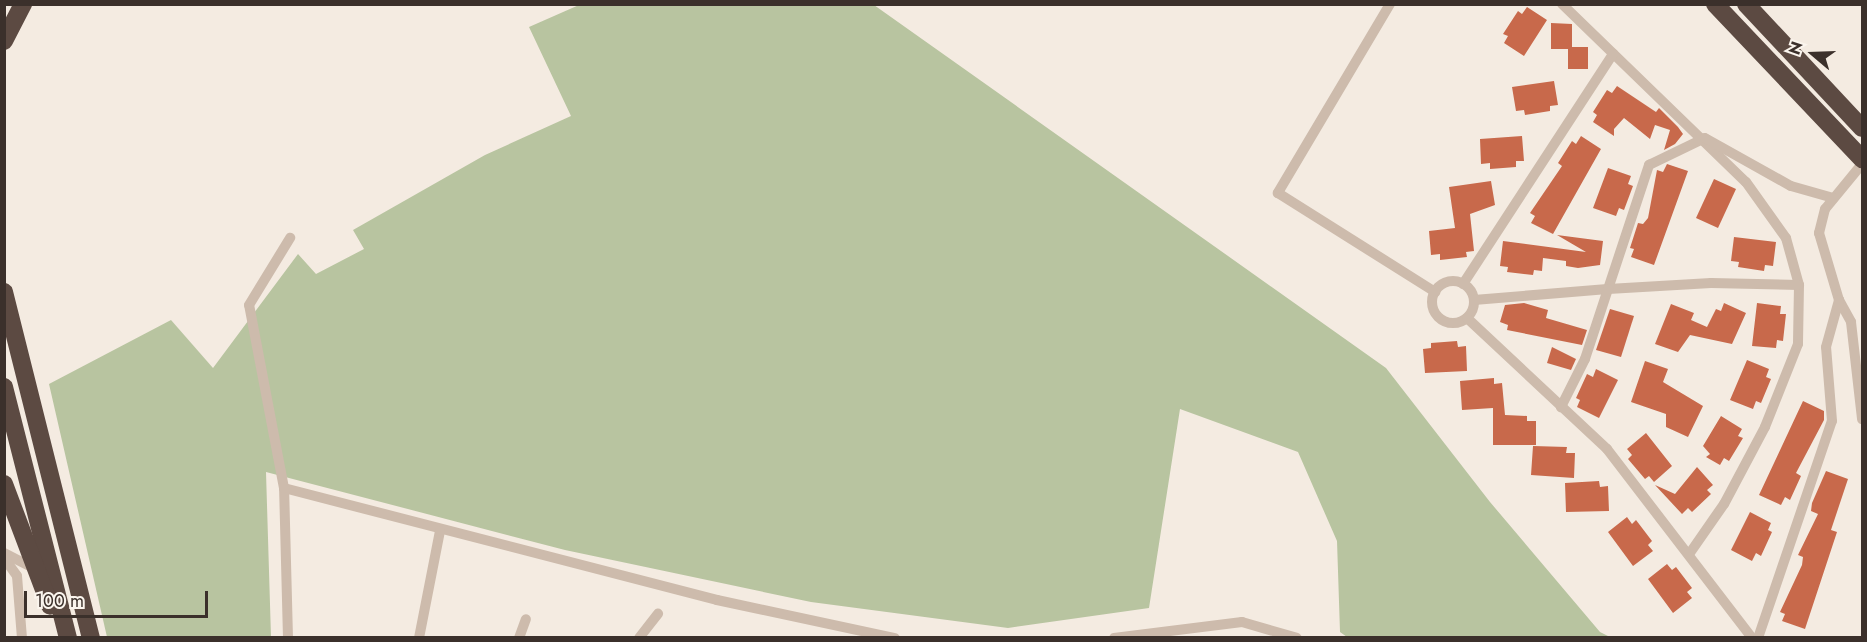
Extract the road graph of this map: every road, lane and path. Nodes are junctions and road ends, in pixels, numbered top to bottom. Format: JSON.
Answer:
{"nodes":[{"id":1,"x":23,"y":4,"type":"edge"},
{"id":2,"x":1390,"y":4,"type":"edge"},
{"id":3,"x":1562,"y":4,"type":"edge"},
{"id":4,"x":1715,"y":4,"type":"edge"},
{"id":5,"x":1746,"y":4,"type":"edge"},
{"id":6,"x":4,"y":41,"type":"edge"},
{"id":7,"x":1613,"y":54,"type":"junction"},
{"id":8,"x":1863,"y":128,"type":"edge"},
{"id":9,"x":1705,"y":138,"type":"junction"},
{"id":10,"x":1863,"y":159,"type":"edge"},
{"id":11,"x":1863,"y":164,"type":"edge"},
{"id":12,"x":1833,"y":198,"type":"junction"},
{"id":13,"x":290,"y":238,"type":"dead end"},
{"id":14,"x":1464,"y":284,"type":"junction"},
{"id":15,"x":1799,"y":285,"type":"junction"},
{"id":16,"x":1608,"y":289,"type":"junction"},
{"id":17,"x":1435,"y":292,"type":"junction"},
{"id":18,"x":6,"y":295,"type":"edge"},
{"id":19,"x":1474,"y":300,"type":"junction"},
{"id":20,"x":1839,"y":300,"type":"junction"},
{"id":21,"x":1467,"y":318,"type":"junction"},
{"id":22,"x":4,"y":387,"type":"edge"},
{"id":23,"x":1561,"y":407,"type":"junction"},
{"id":24,"x":1863,"y":418,"type":"edge"},
{"id":25,"x":4,"y":484,"type":"edge"},
{"id":26,"x":285,"y":488,"type":"junction"},
{"id":27,"x":440,"y":531,"type":"junction"},
{"id":28,"x":4,"y":553,"type":"edge"},
{"id":29,"x":1690,"y":553,"type":"junction"},
{"id":30,"x":4,"y":558,"type":"edge"},
{"id":31,"x":37,"y":569,"type":"junction"},
{"id":32,"x":658,"y":614,"type":"dead end"},
{"id":33,"x":526,"y":619,"type":"dead end"},
{"id":34,"x":22,"y":638,"type":"edge"},
{"id":35,"x":62,"y":638,"type":"edge"},
{"id":36,"x":68,"y":638,"type":"edge"},
{"id":37,"x":91,"y":638,"type":"edge"},
{"id":38,"x":288,"y":638,"type":"edge"},
{"id":39,"x":419,"y":638,"type":"edge"},
{"id":40,"x":519,"y":638,"type":"edge"},
{"id":41,"x":639,"y":638,"type":"edge"},
{"id":42,"x":895,"y":638,"type":"edge"},
{"id":43,"x":1114,"y":638,"type":"edge"},
{"id":44,"x":1297,"y":638,"type":"edge"},
{"id":45,"x":1752,"y":638,"type":"edge"},
{"id":46,"x":1758,"y":638,"type":"edge"}],
"edges":[{"from":1,"to":6,"type":"highway"},
{"from":2,"to":17,"type":"street"},
{"from":3,"to":7,"type":"street"},
{"from":4,"to":10,"type":"highway"},
{"from":5,"to":8,"type":"highway"},
{"from":7,"to":9,"type":"street"},
{"from":7,"to":14,"type":"street"},
{"from":9,"to":12,"type":"street"},
{"from":9,"to":15,"type":"street"},
{"from":9,"to":16,"type":"street"},
{"from":11,"to":12,"type":"street"},
{"from":12,"to":20,"type":"street"},
{"from":13,"to":26,"type":"street"},
{"from":14,"to":17,"type":"street"},
{"from":14,"to":19,"type":"street"},
{"from":15,"to":16,"type":"street"},
{"from":15,"to":29,"type":"street"},
{"from":16,"to":19,"type":"street"},
{"from":16,"to":23,"type":"street"},
{"from":17,"to":21,"type":"street"},
{"from":18,"to":37,"type":"highway"},
{"from":19,"to":21,"type":"street"},
{"from":20,"to":24,"type":"street"},
{"from":20,"to":46,"type":"street"},
{"from":21,"to":23,"type":"street"},
{"from":22,"to":36,"type":"highway"},
{"from":23,"to":29,"type":"street"},
{"from":25,"to":31,"type":"highway"},
{"from":26,"to":27,"type":"street"},
{"from":26,"to":38,"type":"street"},
{"from":27,"to":39,"type":"street"},
{"from":27,"to":42,"type":"street"},
{"from":28,"to":31,"type":"street"},
{"from":29,"to":45,"type":"street"},
{"from":30,"to":34,"type":"street"},
{"from":31,"to":35,"type":"highway"},
{"from":32,"to":41,"type":"street"},
{"from":33,"to":40,"type":"street"},
{"from":43,"to":44,"type":"street"}]}
